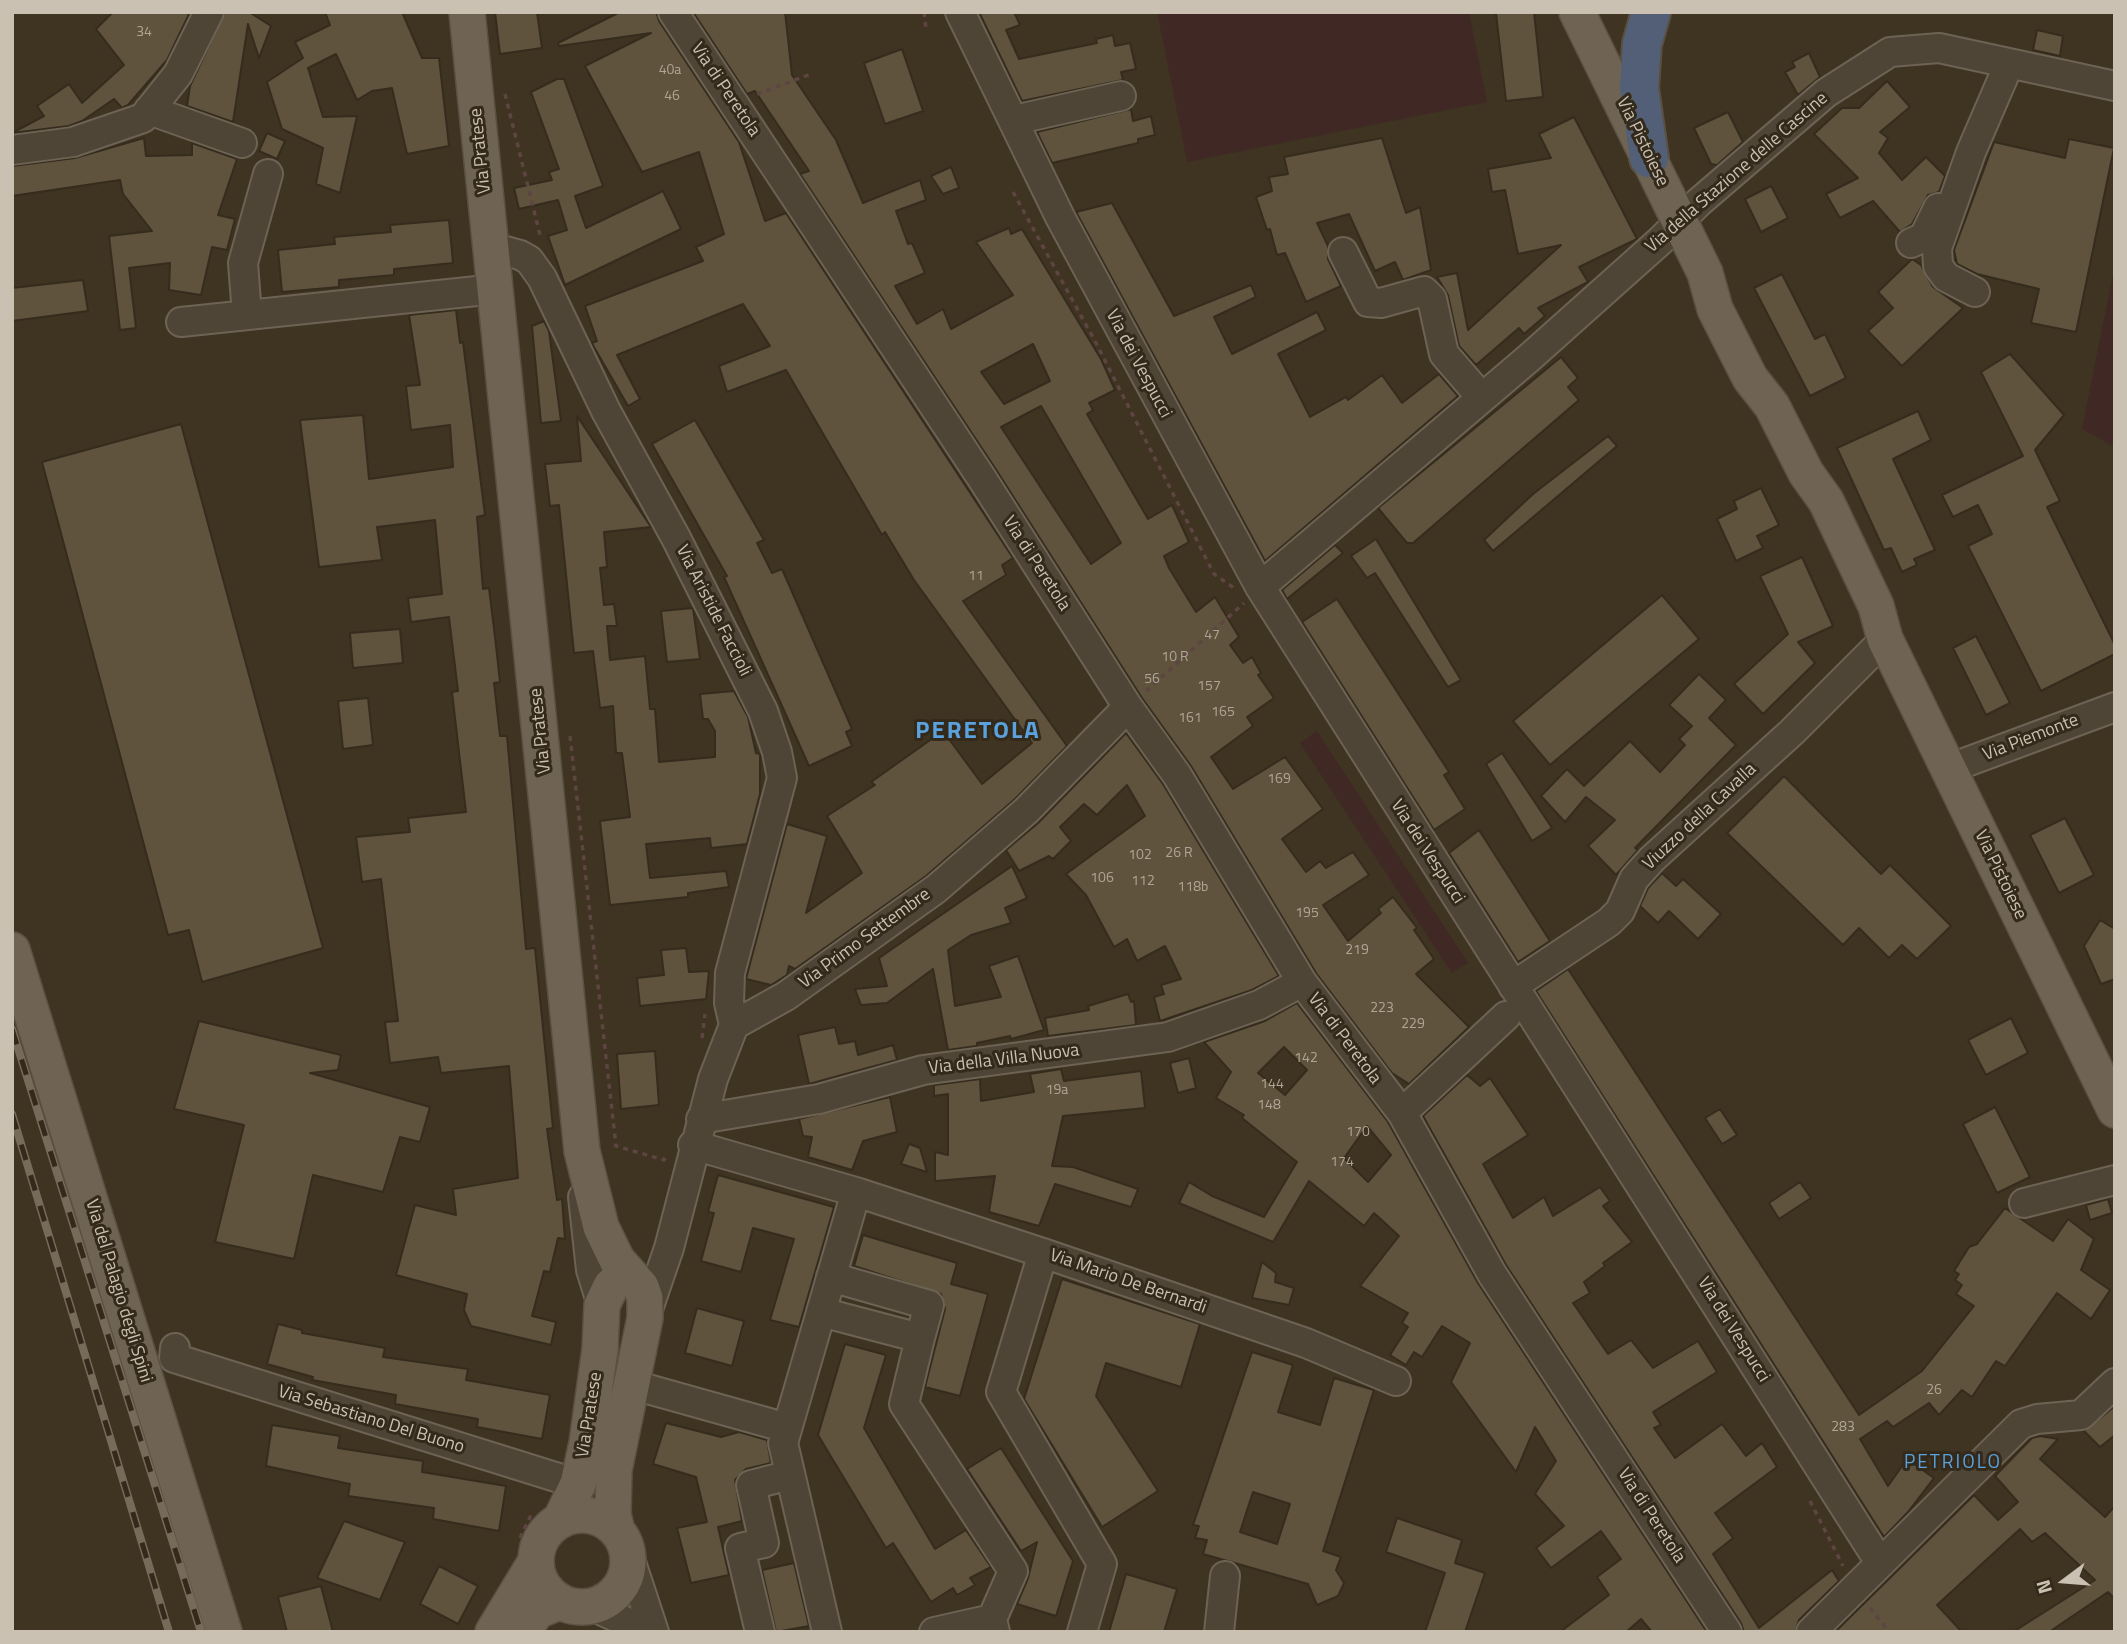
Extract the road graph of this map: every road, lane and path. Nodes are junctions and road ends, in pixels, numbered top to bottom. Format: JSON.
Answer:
{"nodes":[{"id":1,"x":209,"y":12,"type":"edge"},
{"id":2,"x":467,"y":12,"type":"edge"},
{"id":3,"x":673,"y":12,"type":"edge"},
{"id":4,"x":924,"y":12,"type":"edge"},
{"id":5,"x":960,"y":12,"type":"edge"},
{"id":6,"x":1577,"y":12,"type":"edge"},
{"id":7,"x":1650,"y":12,"type":"edge"},
{"id":8,"x":926,"y":29,"type":"dead end"},
{"id":9,"x":2001,"y":62,"type":"junction"},
{"id":10,"x":811,"y":74,"type":"dead end"},
{"id":11,"x":503,"y":86,"type":"dead end"},
{"id":12,"x":2115,"y":86,"type":"edge"},
{"id":13,"x":753,"y":96,"type":"dead end"},
{"id":14,"x":1121,"y":96,"type":"dead end"},
{"id":15,"x":149,"y":110,"type":"junction"},
{"id":16,"x":1014,"y":120,"type":"junction"},
{"id":17,"x":242,"y":143,"type":"dead end"},
{"id":18,"x":12,"y":150,"type":"edge"},
{"id":19,"x":1649,"y":158,"type":"junction"},
{"id":20,"x":268,"y":174,"type":"dead end"},
{"id":21,"x":1680,"y":221,"type":"junction"},
{"id":22,"x":1911,"y":243,"type":"dead end"},
{"id":23,"x":491,"y":247,"type":"junction"},
{"id":24,"x":1343,"y":252,"type":"dead end"},
{"id":25,"x":542,"y":278,"type":"junction"},
{"id":26,"x":496,"y":289,"type":"junction"},
{"id":27,"x":1975,"y":292,"type":"dead end"},
{"id":28,"x":247,"y":315,"type":"junction"},
{"id":29,"x":181,"y":322,"type":"dead end"},
{"id":30,"x":1482,"y":398,"type":"junction"},
{"id":31,"x":1253,"y":594,"type":"junction"},
{"id":32,"x":1885,"y":639,"type":"junction"},
{"id":33,"x":1128,"y":706,"type":"junction"},
{"id":34,"x":2115,"y":707,"type":"edge"},
{"id":35,"x":1948,"y":769,"type":"junction"},
{"id":36,"x":12,"y":950,"type":"edge"},
{"id":37,"x":1302,"y":982,"type":"junction"},
{"id":38,"x":1513,"y":986,"type":"junction"},
{"id":39,"x":705,"y":1011,"type":"dead end"},
{"id":40,"x":1506,"y":1016,"type":"dead end"},
{"id":41,"x":734,"y":1025,"type":"junction"},
{"id":42,"x":700,"y":1048,"type":"dead end"},
{"id":43,"x":2115,"y":1110,"type":"edge"},
{"id":44,"x":1402,"y":1113,"type":"junction"},
{"id":45,"x":687,"y":1138,"type":"junction"},
{"id":46,"x":616,"y":1146,"type":"dead end"},
{"id":47,"x":586,"y":1173,"type":"junction"},
{"id":48,"x":2115,"y":1180,"type":"edge"},
{"id":49,"x":856,"y":1192,"type":"junction"},
{"id":50,"x":2024,"y":1203,"type":"dead end"},
{"id":51,"x":677,"y":1211,"type":"junction"},
{"id":52,"x":1043,"y":1253,"type":"junction"},
{"id":53,"x":627,"y":1273,"type":"junction"},
{"id":54,"x":831,"y":1277,"type":"junction"},
{"id":55,"x":602,"y":1304,"type":"junction"},
{"id":56,"x":821,"y":1312,"type":"junction"},
{"id":57,"x":645,"y":1318,"type":"junction"},
{"id":58,"x":920,"y":1338,"type":"junction"},
{"id":59,"x":175,"y":1348,"type":"dead end"},
{"id":60,"x":1396,"y":1381,"type":"dead end"},
{"id":61,"x":2115,"y":1383,"type":"edge"},
{"id":62,"x":630,"y":1384,"type":"junction"},
{"id":63,"x":787,"y":1427,"type":"junction"},
{"id":64,"x":790,"y":1475,"type":"junction"},
{"id":65,"x":564,"y":1479,"type":"junction"},
{"id":66,"x":560,"y":1521,"type":"junction"},
{"id":67,"x":623,"y":1543,"type":"junction"},
{"id":68,"x":527,"y":1553,"type":"junction"},
{"id":69,"x":1879,"y":1561,"type":"junction"},
{"id":70,"x":1225,"y":1576,"type":"dead end"},
{"id":71,"x":576,"y":1604,"type":"junction"},
{"id":72,"x":994,"y":1625,"type":"edge"},
{"id":73,"x":224,"y":1632,"type":"edge"},
{"id":74,"x":493,"y":1632,"type":"edge"},
{"id":75,"x":522,"y":1632,"type":"edge"},
{"id":76,"x":641,"y":1632,"type":"edge"},
{"id":77,"x":654,"y":1632,"type":"edge"},
{"id":78,"x":760,"y":1632,"type":"edge"},
{"id":79,"x":827,"y":1632,"type":"edge"},
{"id":80,"x":934,"y":1632,"type":"edge"},
{"id":81,"x":1082,"y":1632,"type":"edge"},
{"id":82,"x":1219,"y":1632,"type":"edge"},
{"id":83,"x":1727,"y":1632,"type":"edge"},
{"id":84,"x":1811,"y":1632,"type":"edge"}],
"edges":[{"from":1,"to":15,"type":"street"},
{"from":2,"to":23,"type":"main road","name":"Via Pratese"},
{"from":3,"to":33,"type":"street","name":"Via di Peretola"},
{"from":4,"to":8,"type":"path"},
{"from":5,"to":16,"type":"street","name":"Via dei Vespucci"},
{"from":6,"to":19,"type":"main road","name":"Via Pistoiese"},
{"from":7,"to":19,"type":"highway"},
{"from":9,"to":12,"type":"street","name":"Via della Stazione delle Cascine"},
{"from":9,"to":21,"type":"street","name":"Via della Stazione delle Cascine"},
{"from":9,"to":22,"type":"street"},
{"from":9,"to":27,"type":"street"},
{"from":10,"to":13,"type":"path"},
{"from":11,"to":25,"type":"path"},
{"from":14,"to":16,"type":"street"},
{"from":15,"to":17,"type":"street"},
{"from":15,"to":18,"type":"street"},
{"from":16,"to":31,"type":"street","name":"Via dei Vespucci"},
{"from":19,"to":21,"type":"main road","name":"Via Pistoiese"},
{"from":20,"to":28,"type":"street"},
{"from":21,"to":30,"type":"street","name":"Via della Stazione delle Cascine"},
{"from":21,"to":32,"type":"main road","name":"Via Pistoiese"},
{"from":23,"to":25,"type":"street","name":"Via Aristide Faccioli"},
{"from":23,"to":26,"type":"main road","name":"Via Pratese"},
{"from":24,"to":30,"type":"street"},
{"from":25,"to":41,"type":"street","name":"Via Aristide Faccioli"},
{"from":26,"to":28,"type":"street"},
{"from":26,"to":47,"type":"main road","name":"Via Pratese"},
{"from":28,"to":29,"type":"street"},
{"from":30,"to":31,"type":"street","name":"Via della Stazione delle Cascine"},
{"from":31,"to":33,"type":"path"},
{"from":31,"to":38,"type":"street","name":"Via dei Vespucci"},
{"from":32,"to":35,"type":"main road","name":"Via Pistoiese"},
{"from":32,"to":38,"type":"street","name":"Viuzzo della Cavalla"},
{"from":33,"to":37,"type":"street","name":"Via di Peretola"},
{"from":33,"to":41,"type":"street","name":"Via Primo Settembre"},
{"from":34,"to":35,"type":"street","name":"Via Piemonte"},
{"from":35,"to":43,"type":"main road","name":"Via Pistoiese"},
{"from":36,"to":73,"type":"main road","name":"Via del Palagio degli Spini"},
{"from":37,"to":44,"type":"street","name":"Via di Peretola"},
{"from":37,"to":45,"type":"street","name":"Via della Villa Nuova"},
{"from":38,"to":69,"type":"street","name":"Via dei Vespucci"},
{"from":39,"to":42,"type":"path"},
{"from":40,"to":44,"type":"street"},
{"from":41,"to":45,"type":"street"},
{"from":44,"to":83,"type":"street","name":"Via di Peretola"},
{"from":45,"to":46,"type":"path"},
{"from":45,"to":49,"type":"street","name":"Via Mario De Bernardi"},
{"from":45,"to":51,"type":"street"},
{"from":47,"to":53,"type":"main road","name":"Via Pratese"},
{"from":47,"to":55,"type":"street","name":"Via Pratese"},
{"from":48,"to":50,"type":"street"},
{"from":49,"to":52,"type":"street","name":"Via Mario De Bernardi"},
{"from":49,"to":54,"type":"street"},
{"from":51,"to":53,"type":"street"},
{"from":51,"to":57,"type":"street"},
{"from":52,"to":60,"type":"street","name":"Via Mario De Bernardi"},
{"from":52,"to":81,"type":"street"},
{"from":53,"to":55,"type":"main road"},
{"from":53,"to":57,"type":"main road","name":"Via Pratese"},
{"from":54,"to":56,"type":"street"},
{"from":54,"to":58,"type":"street"},
{"from":55,"to":65,"type":"main road","name":"Via Pratese"},
{"from":56,"to":58,"type":"street"},
{"from":56,"to":63,"type":"street"},
{"from":57,"to":62,"type":"main road","name":"Via Pratese"},
{"from":58,"to":72,"type":"street"},
{"from":59,"to":65,"type":"street","name":"Via Sebastiano Del Buono"},
{"from":61,"to":69,"type":"street"},
{"from":62,"to":63,"type":"street","name":"Via Pratese"},
{"from":62,"to":67,"type":"main road","name":"Via Pratese"},
{"from":63,"to":64,"type":"street"},
{"from":64,"to":78,"type":"street"},
{"from":64,"to":79,"type":"street"},
{"from":65,"to":66,"type":"main road","name":"Via Pratese"},
{"from":65,"to":68,"type":"path"},
{"from":66,"to":67,"type":"main road"},
{"from":66,"to":68,"type":"main road"},
{"from":67,"to":71,"type":"main road"},
{"from":67,"to":77,"type":"street"},
{"from":68,"to":71,"type":"main road"},
{"from":68,"to":74,"type":"main road"},
{"from":69,"to":84,"type":"street"},
{"from":70,"to":82,"type":"street"},
{"from":71,"to":75,"type":"main road"},
{"from":71,"to":76,"type":"street"},
{"from":72,"to":80,"type":"street"}]}
